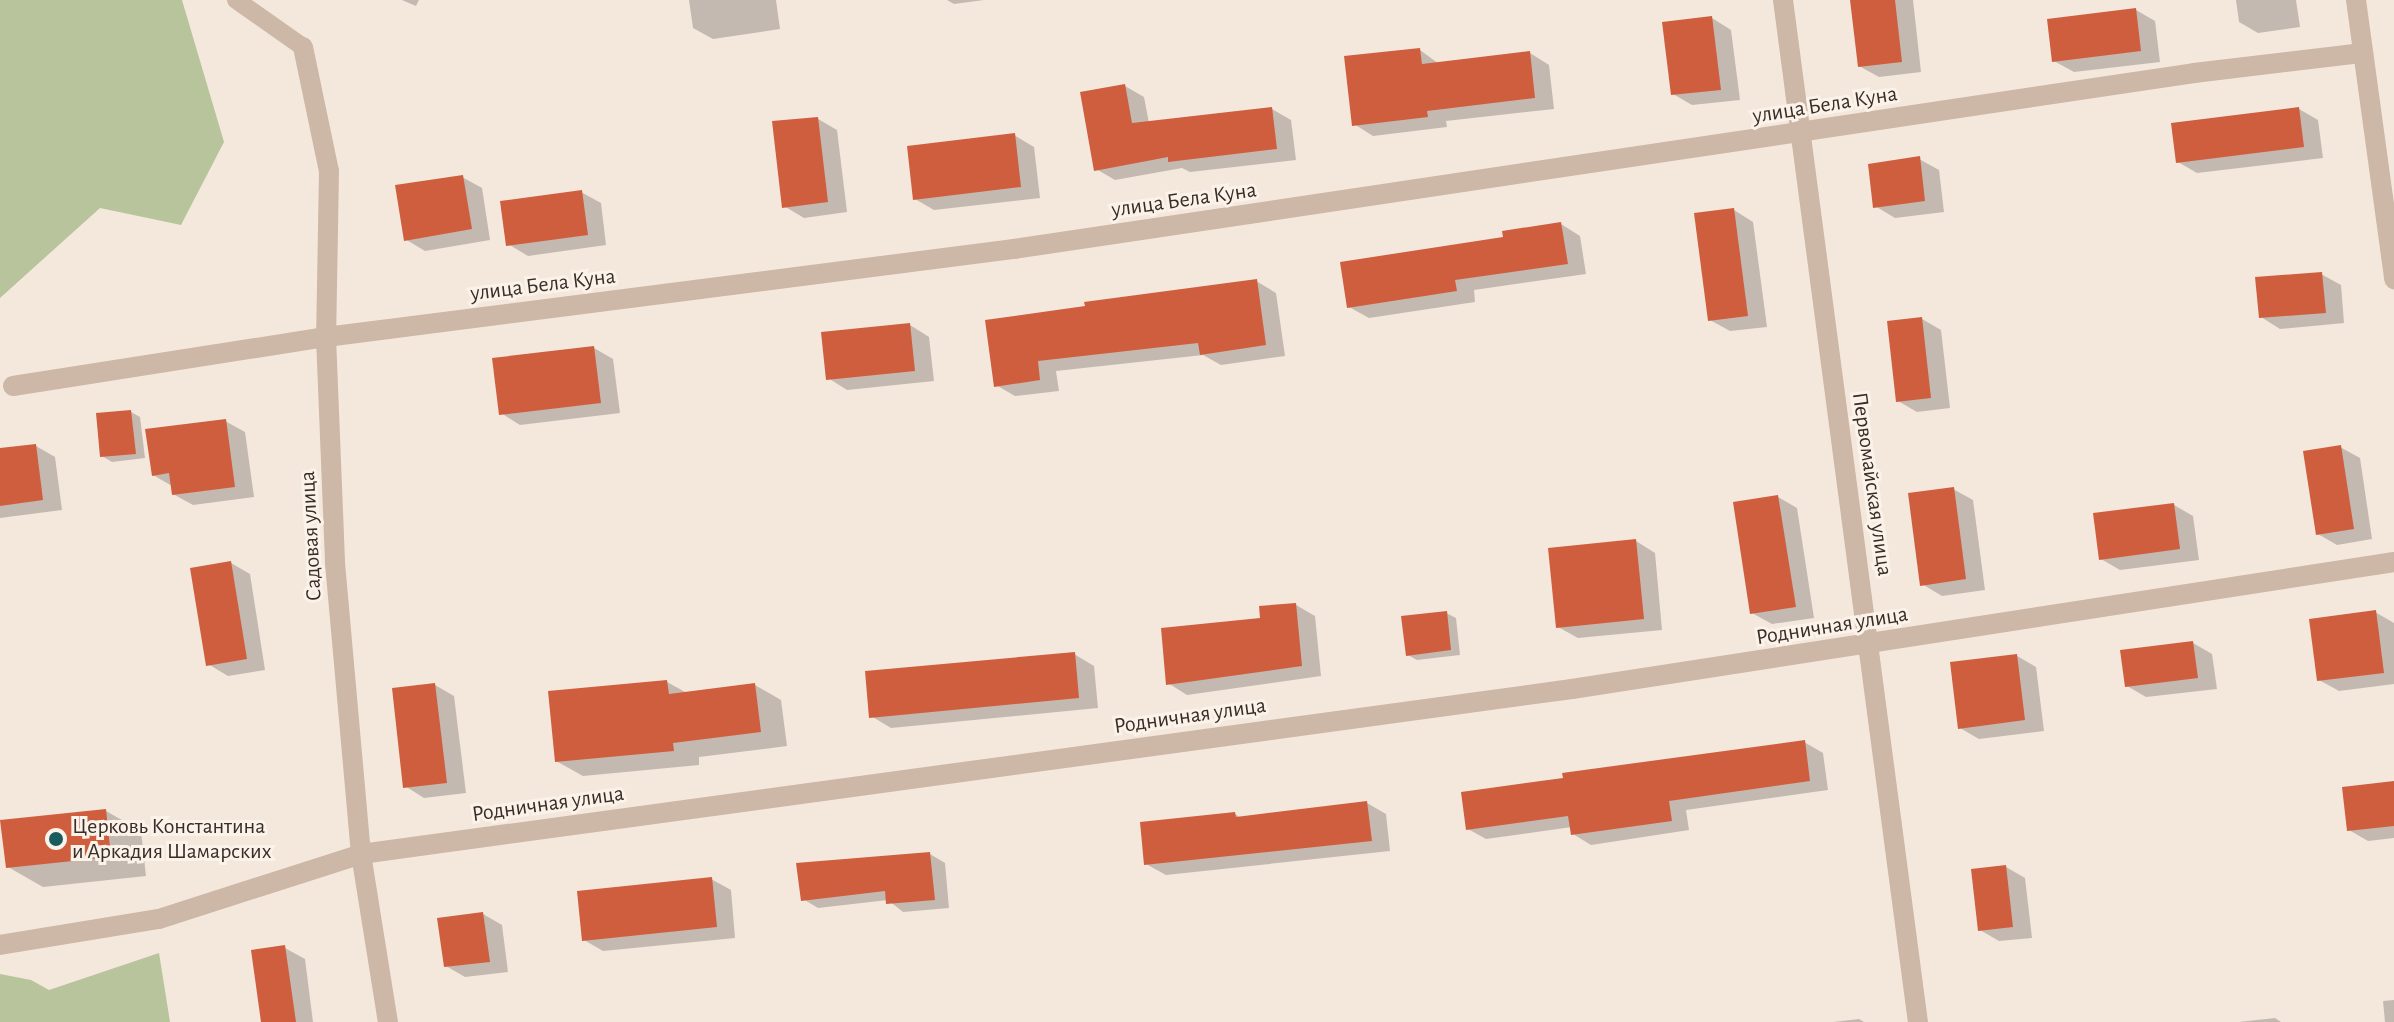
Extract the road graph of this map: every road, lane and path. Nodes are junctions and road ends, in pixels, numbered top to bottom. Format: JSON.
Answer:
{"nodes":[{"id":1,"x":236,"y":0,"type":"edge"},
{"id":2,"x":1783,"y":0,"type":"edge"},
{"id":3,"x":2356,"y":0,"type":"edge"},
{"id":4,"x":303,"y":47,"type":"joint"},
{"id":5,"x":2361,"y":53,"type":"junction"},
{"id":6,"x":1801,"y":133,"type":"junction"},
{"id":7,"x":2394,"y":279,"type":"edge"},
{"id":8,"x":326,"y":337,"type":"junction"},
{"id":9,"x":13,"y":386,"type":"dead end"},
{"id":10,"x":2394,"y":562,"type":"edge"},
{"id":11,"x":1869,"y":645,"type":"junction"},
{"id":12,"x":361,"y":854,"type":"junction"},
{"id":13,"x":0,"y":945,"type":"edge"},
{"id":14,"x":388,"y":1022,"type":"edge"},
{"id":15,"x":1918,"y":1022,"type":"edge"}],
"edges":[{"from":1,"to":4,"type":"lane"},
{"from":2,"to":6,"type":"street","name":"Первомайская улица"},
{"from":3,"to":5,"type":"street"},
{"from":4,"to":8,"type":"street","name":"Садовая улица"},
{"from":5,"to":6,"type":"street","name":"улица Бела Куна"},
{"from":5,"to":7,"type":"street"},
{"from":6,"to":8,"type":"street","name":"улица Бела Куна"},
{"from":6,"to":11,"type":"street","name":"Первомайская улица"},
{"from":8,"to":9,"type":"street","name":"улица Бела Куна"},
{"from":8,"to":12,"type":"street","name":"Садовая улица"},
{"from":10,"to":11,"type":"street","name":"Родничная улица"},
{"from":11,"to":12,"type":"street","name":"Родничная улица"},
{"from":11,"to":15,"type":"street","name":"Первомайская улица"},
{"from":12,"to":13,"type":"street","name":"Родничная улица"},
{"from":12,"to":14,"type":"street","name":"Садовая улица"}]}
